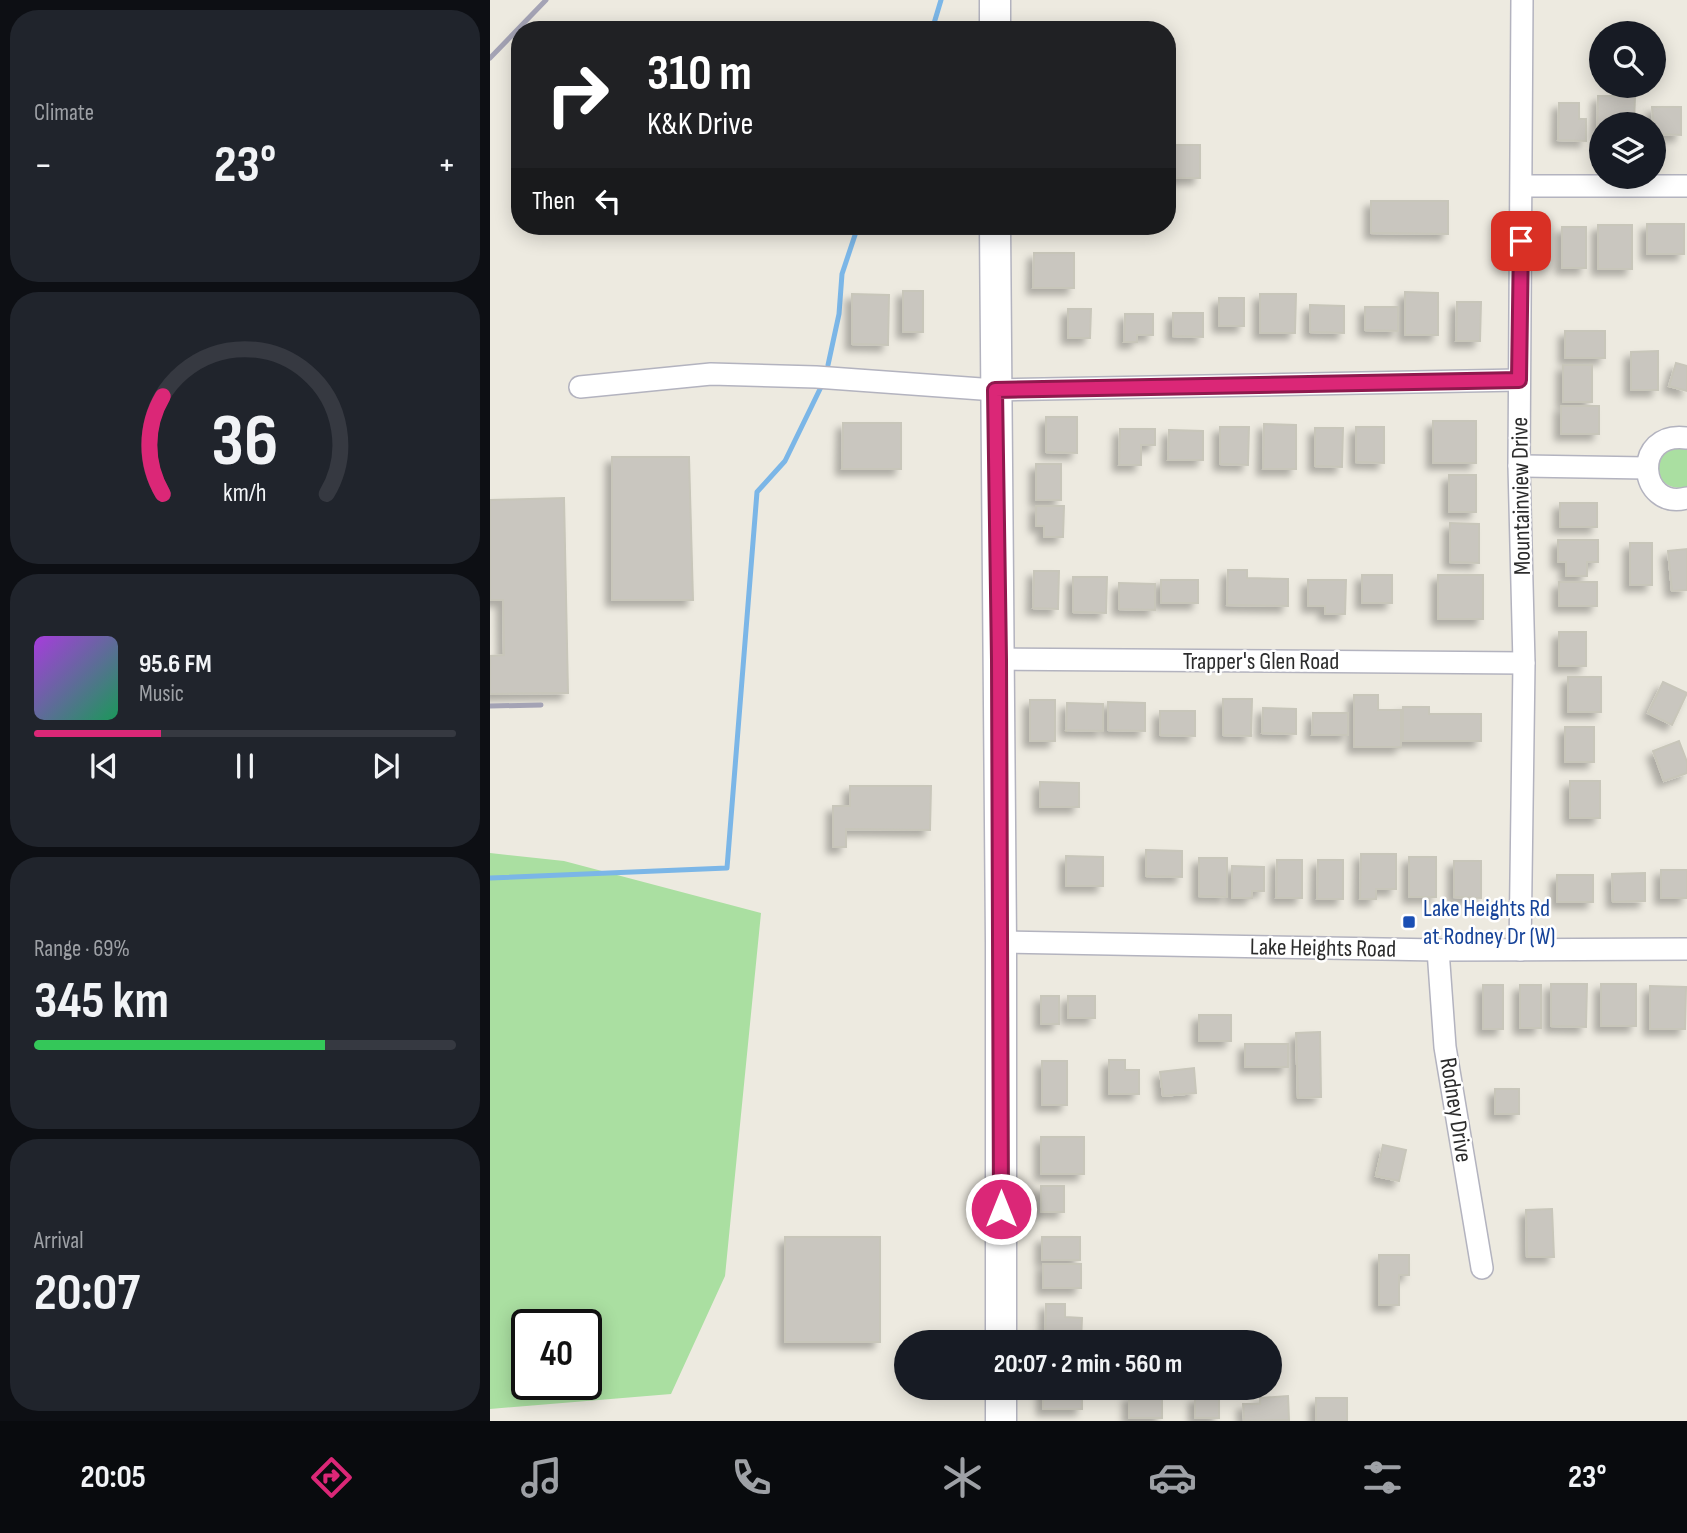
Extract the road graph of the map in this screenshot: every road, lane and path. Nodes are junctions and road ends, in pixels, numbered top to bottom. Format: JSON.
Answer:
{"nodes":[{"id":1,"x":995,"y":0,"type":"edge"},
{"id":2,"x":1522,"y":0,"type":"edge"},
{"id":3,"x":995,"y":21,"type":"edge"},
{"id":4,"x":1522,"y":186,"type":"junction"},
{"id":5,"x":1687,"y":186,"type":"edge"},
{"id":6,"x":995,"y":235,"type":"edge"},
{"id":7,"x":1519,"y":380,"type":"junction"},
{"id":8,"x":580,"y":387,"type":"dead end"},
{"id":9,"x":995,"y":390,"type":"junction"},
{"id":10,"x":1687,"y":438,"type":"edge"},
{"id":11,"x":1519,"y":466,"type":"junction"},
{"id":12,"x":1647,"y":468,"type":"junction"},
{"id":13,"x":1687,"y":498,"type":"edge"},
{"id":14,"x":999,"y":659,"type":"junction"},
{"id":15,"x":1524,"y":663,"type":"junction"},
{"id":16,"x":1001,"y":942,"type":"junction"},
{"id":17,"x":1687,"y":949,"type":"edge"},
{"id":18,"x":1438,"y":950,"type":"junction"},
{"id":19,"x":1520,"y":950,"type":"junction"},
{"id":20,"x":1482,"y":1268,"type":"dead end"},
{"id":21,"x":1001,"y":1330,"type":"edge"},
{"id":22,"x":1001,"y":1400,"type":"edge"},
{"id":23,"x":1001,"y":1421,"type":"edge"}],
"edges":[{"from":1,"to":3,"type":"street"},
{"from":2,"to":4,"type":"street","name":"Mountainview Drive"},
{"from":4,"to":5,"type":"street"},
{"from":4,"to":7,"type":"street","name":"Mountainview Drive"},
{"from":6,"to":9,"type":"street"},
{"from":7,"to":9,"type":"street"},
{"from":7,"to":11,"type":"street","name":"Mountainview Drive"},
{"from":8,"to":9,"type":"street"},
{"from":9,"to":14,"type":"street"},
{"from":10,"to":12,"type":"street"},
{"from":11,"to":12,"type":"street"},
{"from":11,"to":15,"type":"street","name":"Mountainview Drive"},
{"from":12,"to":13,"type":"street"},
{"from":14,"to":15,"type":"street","name":"Trapper's Glen Road"},
{"from":14,"to":16,"type":"street"},
{"from":15,"to":19,"type":"street","name":"Mountainview Drive"},
{"from":16,"to":18,"type":"street","name":"Lake Heights Road"},
{"from":16,"to":21,"type":"street"},
{"from":17,"to":19,"type":"street","name":"Lake Heights Road"},
{"from":18,"to":19,"type":"street","name":"Lake Heights Road"},
{"from":18,"to":20,"type":"street","name":"Rodney Drive"},
{"from":22,"to":23,"type":"street"}]}
